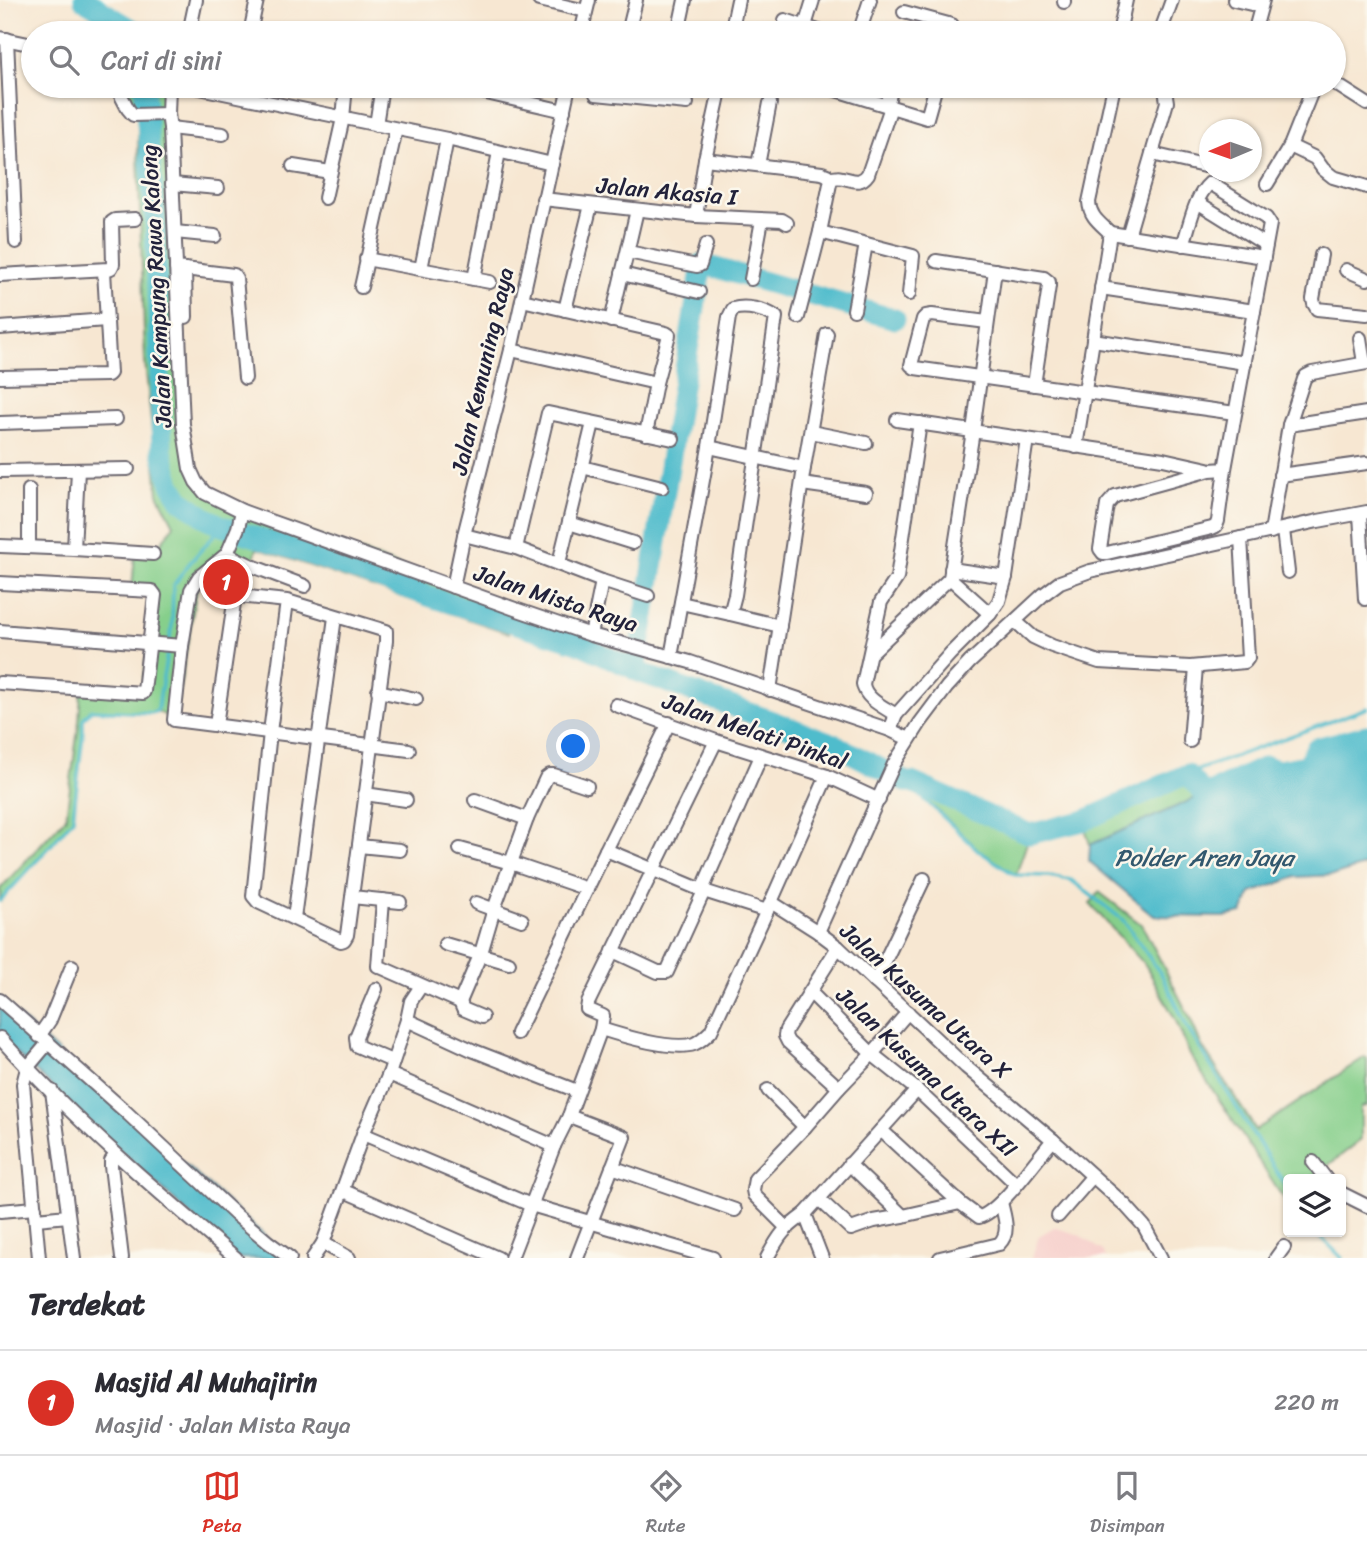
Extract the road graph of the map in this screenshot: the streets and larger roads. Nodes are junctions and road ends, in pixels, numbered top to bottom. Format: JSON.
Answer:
{"nodes":[{"id":1,"x":196,"y":0,"type":"edge"},
{"id":2,"x":257,"y":0,"type":"edge"},
{"id":3,"x":539,"y":0,"type":"edge"},
{"id":4,"x":636,"y":0,"type":"edge"},
{"id":5,"x":685,"y":0,"type":"edge"},
{"id":6,"x":738,"y":0,"type":"edge"},
{"id":7,"x":813,"y":0,"type":"edge"},
{"id":8,"x":870,"y":0,"type":"edge"},
{"id":9,"x":1126,"y":0,"type":"edge"},
{"id":10,"x":1171,"y":0,"type":"edge"},
{"id":11,"x":1234,"y":0,"type":"edge"},
{"id":12,"x":1261,"y":3,"type":"edge"},
{"id":13,"x":587,"y":5,"type":"edge"},
{"id":14,"x":904,"y":12,"type":"dead end"},
{"id":15,"x":785,"y":20,"type":"dead end"},
{"id":16,"x":192,"y":21,"type":"edge"},
{"id":17,"x":253,"y":21,"type":"edge"},
{"id":18,"x":631,"y":21,"type":"edge"},
{"id":19,"x":681,"y":21,"type":"edge"},
{"id":20,"x":734,"y":21,"type":"edge"},
{"id":21,"x":788,"y":21,"type":"edge"},
{"id":22,"x":807,"y":21,"type":"edge"},
{"id":23,"x":863,"y":21,"type":"edge"},
{"id":24,"x":937,"y":21,"type":"edge"},
{"id":25,"x":1122,"y":21,"type":"edge"},
{"id":26,"x":1164,"y":21,"type":"edge"},
{"id":27,"x":1257,"y":21,"type":"edge"},
{"id":28,"x":4,"y":38,"type":"edge"},
{"id":29,"x":4,"y":80,"type":"edge"},
{"id":30,"x":1367,"y":87,"type":"edge"},
{"id":31,"x":1346,"y":91,"type":"edge"},
{"id":32,"x":123,"y":98,"type":"edge"},
{"id":33,"x":166,"y":98,"type":"edge"},
{"id":34,"x":265,"y":98,"type":"edge"},
{"id":35,"x":345,"y":98,"type":"edge"},
{"id":36,"x":380,"y":98,"type":"edge"},
{"id":37,"x":508,"y":98,"type":"edge"},
{"id":38,"x":567,"y":98,"type":"edge"},
{"id":39,"x":653,"y":98,"type":"edge"},
{"id":40,"x":718,"y":98,"type":"edge"},
{"id":41,"x":864,"y":98,"type":"edge"},
{"id":42,"x":890,"y":98,"type":"edge"},
{"id":43,"x":933,"y":98,"type":"edge"},
{"id":44,"x":1111,"y":98,"type":"edge"},
{"id":45,"x":1166,"y":98,"type":"edge"},
{"id":46,"x":1309,"y":98,"type":"edge"},
{"id":47,"x":664,"y":100,"type":"joint"},
{"id":48,"x":1364,"y":102,"type":"edge"},
{"id":49,"x":687,"y":103,"type":"dead end"},
{"id":50,"x":770,"y":103,"type":"dead end"},
{"id":51,"x":889,"y":106,"type":"junction"},
{"id":52,"x":564,"y":111,"type":"junction"},
{"id":53,"x":161,"y":115,"type":"junction"},
{"id":54,"x":343,"y":118,"type":"junction"},
{"id":55,"x":376,"y":125,"type":"junction"},
{"id":56,"x":5,"y":126,"type":"edge"},
{"id":57,"x":170,"y":128,"type":"junction"},
{"id":58,"x":396,"y":129,"type":"junction"},
{"id":59,"x":223,"y":134,"type":"dead end"},
{"id":60,"x":447,"y":139,"type":"junction"},
{"id":61,"x":1290,"y":146,"type":"junction"},
{"id":62,"x":499,"y":152,"type":"junction"},
{"id":63,"x":1152,"y":154,"type":"junction"},
{"id":64,"x":705,"y":159,"type":"junction"},
{"id":65,"x":552,"y":164,"type":"junction"},
{"id":66,"x":758,"y":165,"type":"junction"},
{"id":67,"x":1199,"y":165,"type":"edge"},
{"id":68,"x":293,"y":166,"type":"dead end"},
{"id":69,"x":6,"y":171,"type":"edge"},
{"id":70,"x":330,"y":172,"type":"junction"},
{"id":71,"x":831,"y":179,"type":"junction"},
{"id":72,"x":172,"y":184,"type":"junction"},
{"id":73,"x":1267,"y":184,"type":"dead end"},
{"id":74,"x":1367,"y":187,"type":"edge"},
{"id":75,"x":218,"y":188,"type":"dead end"},
{"id":76,"x":325,"y":198,"type":"dead end"},
{"id":77,"x":543,"y":199,"type":"junction"},
{"id":78,"x":1197,"y":202,"type":"junction"},
{"id":79,"x":591,"y":205,"type":"junction"},
{"id":80,"x":637,"y":210,"type":"junction"},
{"id":81,"x":14,"y":216,"type":"junction"},
{"id":82,"x":696,"y":216,"type":"junction"},
{"id":83,"x":0,"y":217,"type":"edge"},
{"id":84,"x":135,"y":219,"type":"dead end"},
{"id":85,"x":762,"y":220,"type":"junction"},
{"id":86,"x":787,"y":223,"type":"dead end"},
{"id":87,"x":175,"y":232,"type":"junction"},
{"id":88,"x":820,"y":232,"type":"junction"},
{"id":89,"x":1110,"y":233,"type":"junction"},
{"id":90,"x":215,"y":236,"type":"dead end"},
{"id":91,"x":1128,"y":236,"type":"junction"},
{"id":92,"x":16,"y":242,"type":"dead end"},
{"id":93,"x":866,"y":244,"type":"junction"},
{"id":94,"x":706,"y":245,"type":"dead end"},
{"id":95,"x":1183,"y":245,"type":"junction"},
{"id":96,"x":1265,"y":251,"type":"junction"},
{"id":97,"x":628,"y":252,"type":"junction"},
{"id":98,"x":1321,"y":255,"type":"dead end"},
{"id":99,"x":366,"y":259,"type":"junction"},
{"id":100,"x":936,"y":261,"type":"dead end"},
{"id":101,"x":180,"y":268,"type":"junction"},
{"id":102,"x":421,"y":269,"type":"junction"},
{"id":103,"x":995,"y":270,"type":"junction"},
{"id":104,"x":1346,"y":270,"type":"dead end"},
{"id":105,"x":104,"y":271,"type":"junction"},
{"id":106,"x":622,"y":274,"type":"junction"},
{"id":107,"x":0,"y":275,"type":"edge"},
{"id":108,"x":474,"y":279,"type":"junction"},
{"id":109,"x":751,"y":279,"type":"dead end"},
{"id":110,"x":1367,"y":279,"type":"edge"},
{"id":111,"x":490,"y":282,"type":"dead end"},
{"id":112,"x":361,"y":287,"type":"dead end"},
{"id":113,"x":1101,"y":288,"type":"junction"},
{"id":114,"x":699,"y":292,"type":"dead end"},
{"id":115,"x":909,"y":294,"type":"dead end"},
{"id":116,"x":522,"y":300,"type":"junction"},
{"id":117,"x":565,"y":310,"type":"junction"},
{"id":118,"x":854,"y":310,"type":"dead end"},
{"id":119,"x":1254,"y":311,"type":"junction"},
{"id":120,"x":1367,"y":314,"type":"edge"},
{"id":121,"x":798,"y":317,"type":"dead end"},
{"id":122,"x":106,"y":320,"type":"junction"},
{"id":123,"x":611,"y":321,"type":"junction"},
{"id":124,"x":987,"y":322,"type":"junction"},
{"id":125,"x":0,"y":328,"type":"edge"},
{"id":126,"x":827,"y":334,"type":"dead end"},
{"id":127,"x":1360,"y":338,"type":"dead end"},
{"id":128,"x":1093,"y":340,"type":"junction"},
{"id":129,"x":511,"y":350,"type":"junction"},
{"id":130,"x":1245,"y":363,"type":"junction"},
{"id":131,"x":1366,"y":363,"type":"edge"},
{"id":132,"x":0,"y":377,"type":"edge"},
{"id":133,"x":245,"y":378,"type":"dead end"},
{"id":134,"x":980,"y":378,"type":"junction"},
{"id":135,"x":656,"y":383,"type":"junction"},
{"id":136,"x":1034,"y":385,"type":"junction"},
{"id":137,"x":1085,"y":392,"type":"junction"},
{"id":138,"x":1367,"y":413,"type":"edge"},
{"id":139,"x":1235,"y":414,"type":"junction"},
{"id":140,"x":116,"y":419,"type":"dead end"},
{"id":141,"x":188,"y":419,"type":"dead end"},
{"id":142,"x":897,"y":420,"type":"dead end"},
{"id":143,"x":0,"y":423,"type":"edge"},
{"id":144,"x":593,"y":423,"type":"junction"},
{"id":145,"x":920,"y":423,"type":"junction"},
{"id":146,"x":1289,"y":425,"type":"junction"},
{"id":147,"x":973,"y":431,"type":"junction"},
{"id":148,"x":811,"y":432,"type":"junction"},
{"id":149,"x":646,"y":434,"type":"junction"},
{"id":150,"x":673,"y":439,"type":"dead end"},
{"id":151,"x":1027,"y":439,"type":"junction"},
{"id":152,"x":866,"y":443,"type":"dead end"},
{"id":153,"x":709,"y":447,"type":"junction"},
{"id":154,"x":1076,"y":447,"type":"junction"},
{"id":155,"x":757,"y":458,"type":"junction"},
{"id":156,"x":1367,"y":463,"type":"edge"},
{"id":157,"x":582,"y":467,"type":"junction"},
{"id":158,"x":804,"y":468,"type":"junction"},
{"id":159,"x":128,"y":469,"type":"dead end"},
{"id":160,"x":1225,"y":469,"type":"junction"},
{"id":161,"x":78,"y":470,"type":"junction"},
{"id":162,"x":1210,"y":470,"type":"junction"},
{"id":163,"x":0,"y":471,"type":"edge"},
{"id":164,"x":1280,"y":475,"type":"junction"},
{"id":165,"x":196,"y":482,"type":"joint"},
{"id":166,"x":802,"y":484,"type":"junction"},
{"id":167,"x":662,"y":487,"type":"dead end"},
{"id":168,"x":29,"y":490,"type":"dead end"},
{"id":169,"x":866,"y":493,"type":"dead end"},
{"id":170,"x":242,"y":511,"type":"junction"},
{"id":171,"x":1363,"y":513,"type":"edge"},
{"id":172,"x":569,"y":523,"type":"junction"},
{"id":173,"x":1277,"y":531,"type":"junction"},
{"id":174,"x":464,"y":535,"type":"junction"},
{"id":175,"x":1241,"y":538,"type":"junction"},
{"id":176,"x":633,"y":543,"type":"dead end"},
{"id":177,"x":0,"y":546,"type":"edge"},
{"id":178,"x":29,"y":547,"type":"junction"},
{"id":179,"x":516,"y":548,"type":"junction"},
{"id":180,"x":74,"y":549,"type":"junction"},
{"id":181,"x":229,"y":549,"type":"junction"},
{"id":182,"x":153,"y":554,"type":"dead end"},
{"id":183,"x":559,"y":564,"type":"junction"},
{"id":184,"x":1289,"y":572,"type":"dead end"},
{"id":185,"x":951,"y":573,"type":"junction"},
{"id":186,"x":1006,"y":577,"type":"junction"},
{"id":187,"x":603,"y":581,"type":"junction"},
{"id":188,"x":0,"y":583,"type":"edge"},
{"id":189,"x":305,"y":586,"type":"dead end"},
{"id":190,"x":453,"y":587,"type":"junction"},
{"id":191,"x":648,"y":596,"type":"dead end"},
{"id":192,"x":1365,"y":599,"type":"dead end"},
{"id":193,"x":287,"y":601,"type":"junction"},
{"id":194,"x":681,"y":603,"type":"junction"},
{"id":195,"x":730,"y":614,"type":"junction"},
{"id":196,"x":990,"y":614,"type":"junction"},
{"id":197,"x":335,"y":617,"type":"junction"},
{"id":198,"x":1015,"y":621,"type":"junction"},
{"id":199,"x":780,"y":626,"type":"junction"},
{"id":200,"x":0,"y":631,"type":"edge"},
{"id":201,"x":591,"y":635,"type":"junction"},
{"id":202,"x":152,"y":643,"type":"junction"},
{"id":203,"x":175,"y":645,"type":"junction"},
{"id":204,"x":871,"y":653,"type":"junction"},
{"id":205,"x":671,"y":657,"type":"junction"},
{"id":206,"x":1196,"y":667,"type":"junction"},
{"id":207,"x":0,"y":682,"type":"edge"},
{"id":208,"x":770,"y":690,"type":"junction"},
{"id":209,"x":378,"y":691,"type":"junction"},
{"id":210,"x":416,"y":699,"type":"dead end"},
{"id":211,"x":616,"y":705,"type":"dead end"},
{"id":212,"x":896,"y":715,"type":"junction"},
{"id":213,"x":669,"y":723,"type":"junction"},
{"id":214,"x":216,"y":725,"type":"junction"},
{"id":215,"x":890,"y":730,"type":"junction"},
{"id":216,"x":270,"y":732,"type":"junction"},
{"id":217,"x":318,"y":738,"type":"junction"},
{"id":218,"x":909,"y":739,"type":"junction"},
{"id":219,"x":716,"y":741,"type":"junction"},
{"id":220,"x":1189,"y":741,"type":"dead end"},
{"id":221,"x":372,"y":745,"type":"junction"},
{"id":222,"x":409,"y":750,"type":"dead end"},
{"id":223,"x":761,"y":756,"type":"junction"},
{"id":224,"x":827,"y":776,"type":"junction"},
{"id":225,"x":587,"y":786,"type":"dead end"},
{"id":226,"x":365,"y":794,"type":"junction"},
{"id":227,"x":406,"y":800,"type":"dead end"},
{"id":228,"x":475,"y":800,"type":"dead end"},
{"id":229,"x":879,"y":800,"type":"junction"},
{"id":230,"x":527,"y":819,"type":"junction"},
{"id":231,"x":359,"y":846,"type":"junction"},
{"id":232,"x":460,"y":849,"type":"dead end"},
{"id":233,"x":400,"y":850,"type":"dead end"},
{"id":234,"x":607,"y":850,"type":"junction"},
{"id":235,"x":511,"y":863,"type":"junction"},
{"id":236,"x":653,"y":870,"type":"junction"},
{"id":237,"x":923,"y":879,"type":"dead end"},
{"id":238,"x":587,"y":889,"type":"junction"},
{"id":239,"x":703,"y":890,"type":"junction"},
{"id":240,"x":352,"y":897,"type":"junction"},
{"id":241,"x":383,"y":900,"type":"junction"},
{"id":242,"x":400,"y":902,"type":"dead end"},
{"id":243,"x":476,"y":903,"type":"dead end"},
{"id":244,"x":769,"y":906,"type":"junction"},
{"id":245,"x":494,"y":909,"type":"junction"},
{"id":246,"x":294,"y":918,"type":"junction"},
{"id":247,"x":522,"y":920,"type":"dead end"},
{"id":248,"x":818,"y":932,"type":"junction"},
{"id":249,"x":445,"y":944,"type":"dead end"},
{"id":250,"x":838,"y":947,"type":"junction"},
{"id":251,"x":613,"y":951,"type":"junction"},
{"id":252,"x":481,"y":953,"type":"junction"},
{"id":253,"x":509,"y":963,"type":"dead end"},
{"id":254,"x":72,"y":966,"type":"dead end"},
{"id":255,"x":875,"y":982,"type":"junction"},
{"id":256,"x":421,"y":986,"type":"junction"},
{"id":257,"x":376,"y":989,"type":"dead end"},
{"id":258,"x":810,"y":992,"type":"junction"},
{"id":259,"x":0,"y":1000,"type":"edge"},
{"id":260,"x":460,"y":1002,"type":"junction"},
{"id":261,"x":908,"y":1012,"type":"junction"},
{"id":262,"x":482,"y":1017,"type":"dead end"},
{"id":263,"x":407,"y":1020,"type":"junction"},
{"id":264,"x":601,"y":1029,"type":"junction"},
{"id":265,"x":517,"y":1034,"type":"dead end"},
{"id":266,"x":0,"y":1038,"type":"edge"},
{"id":267,"x":43,"y":1040,"type":"junction"},
{"id":268,"x":872,"y":1054,"type":"junction"},
{"id":269,"x":391,"y":1067,"type":"junction"},
{"id":270,"x":27,"y":1068,"type":"junction"},
{"id":271,"x":839,"y":1088,"type":"junction"},
{"id":272,"x":768,"y":1090,"type":"dead end"},
{"id":273,"x":917,"y":1090,"type":"junction"},
{"id":274,"x":52,"y":1091,"type":"junction"},
{"id":275,"x":577,"y":1091,"type":"junction"},
{"id":276,"x":569,"y":1115,"type":"junction"},
{"id":277,"x":805,"y":1127,"type":"junction"},
{"id":278,"x":881,"y":1130,"type":"junction"},
{"id":279,"x":363,"y":1134,"type":"junction"},
{"id":280,"x":1053,"y":1140,"type":"junction"},
{"id":281,"x":554,"y":1146,"type":"junction"},
{"id":282,"x":116,"y":1154,"type":"junction"},
{"id":283,"x":1314,"y":1162,"type":"dead end"},
{"id":284,"x":849,"y":1164,"type":"junction"},
{"id":285,"x":612,"y":1167,"type":"junction"},
{"id":286,"x":1322,"y":1174,"type":"edge"},
{"id":287,"x":1092,"y":1177,"type":"junction"},
{"id":288,"x":1016,"y":1184,"type":"junction"},
{"id":289,"x":344,"y":1191,"type":"junction"},
{"id":290,"x":1346,"y":1196,"type":"edge"},
{"id":291,"x":818,"y":1199,"type":"junction"},
{"id":292,"x":1001,"y":1202,"type":"junction"},
{"id":293,"x":960,"y":1203,"type":"junction"},
{"id":294,"x":531,"y":1205,"type":"junction"},
{"id":295,"x":1367,"y":1206,"type":"edge"},
{"id":296,"x":735,"y":1210,"type":"dead end"},
{"id":297,"x":0,"y":1211,"type":"edge"},
{"id":298,"x":36,"y":1213,"type":"junction"},
{"id":299,"x":805,"y":1214,"type":"junction"},
{"id":300,"x":68,"y":1216,"type":"junction"},
{"id":301,"x":903,"y":1216,"type":"junction"},
{"id":302,"x":1058,"y":1216,"type":"dead end"},
{"id":303,"x":589,"y":1223,"type":"junction"},
{"id":304,"x":786,"y":1227,"type":"junction"},
{"id":305,"x":323,"y":1243,"type":"junction"},
{"id":306,"x":39,"y":1258,"type":"edge"},
{"id":307,"x":74,"y":1258,"type":"edge"},
{"id":308,"x":122,"y":1258,"type":"edge"},
{"id":309,"x":236,"y":1258,"type":"edge"},
{"id":310,"x":290,"y":1258,"type":"edge"},
{"id":311,"x":313,"y":1258,"type":"edge"},
{"id":312,"x":349,"y":1258,"type":"edge"},
{"id":313,"x":498,"y":1258,"type":"edge"},
{"id":314,"x":511,"y":1258,"type":"edge"},
{"id":315,"x":577,"y":1258,"type":"edge"},
{"id":316,"x":713,"y":1258,"type":"edge"},
{"id":317,"x":767,"y":1258,"type":"edge"},
{"id":318,"x":822,"y":1258,"type":"edge"},
{"id":319,"x":940,"y":1258,"type":"edge"},
{"id":320,"x":1161,"y":1258,"type":"edge"}],
"edges":[{"from":1,"to":16,"type":"street"},
{"from":2,"to":17,"type":"street"},
{"from":3,"to":13,"type":"street"},
{"from":4,"to":18,"type":"street"},
{"from":5,"to":19,"type":"street"},
{"from":6,"to":20,"type":"street"},
{"from":7,"to":22,"type":"street"},
{"from":8,"to":23,"type":"street"},
{"from":9,"to":25,"type":"street"},
{"from":10,"to":26,"type":"street"},
{"from":11,"to":12,"type":"street"},
{"from":12,"to":27,"type":"street"},
{"from":14,"to":24,"type":"street"},
{"from":15,"to":21,"type":"street"},
{"from":28,"to":29,"type":"street"},
{"from":29,"to":56,"type":"street"},
{"from":30,"to":48,"type":"street"},
{"from":31,"to":48,"type":"street"},
{"from":32,"to":53,"type":"street"},
{"from":33,"to":53,"type":"street","name":"Jalan Kampung Rawa Kalong"},
{"from":34,"to":54,"type":"street"},
{"from":35,"to":54,"type":"street"},
{"from":36,"to":55,"type":"street"},
{"from":37,"to":52,"type":"street"},
{"from":38,"to":52,"type":"street","name":"Jalan Kemuning Raya"},
{"from":39,"to":47,"type":"street"},
{"from":40,"to":64,"type":"street"},
{"from":41,"to":51,"type":"street"},
{"from":42,"to":51,"type":"street"},
{"from":43,"to":51,"type":"street"},
{"from":44,"to":89,"type":"street"},
{"from":45,"to":63,"type":"street"},
{"from":46,"to":61,"type":"street"},
{"from":47,"to":49,"type":"street"},
{"from":50,"to":66,"type":"street"},
{"from":51,"to":71,"type":"street"},
{"from":52,"to":65,"type":"street","name":"Jalan Kemuning Raya"},
{"from":53,"to":57,"type":"street","name":"Jalan Kampung Rawa Kalong"},
{"from":54,"to":55,"type":"street"},
{"from":54,"to":70,"type":"street"},
{"from":55,"to":58,"type":"street"},
{"from":56,"to":69,"type":"street"},
{"from":57,"to":59,"type":"street"},
{"from":57,"to":72,"type":"street","name":"Jalan Kampung Rawa Kalong"},
{"from":58,"to":60,"type":"street"},
{"from":58,"to":99,"type":"street"},
{"from":60,"to":62,"type":"street"},
{"from":60,"to":102,"type":"street"},
{"from":61,"to":73,"type":"street"},
{"from":61,"to":74,"type":"street"},
{"from":62,"to":65,"type":"street"},
{"from":62,"to":108,"type":"street"},
{"from":63,"to":67,"type":"street"},
{"from":63,"to":91,"type":"street"},
{"from":64,"to":66,"type":"street"},
{"from":64,"to":82,"type":"street"},
{"from":65,"to":77,"type":"street","name":"Jalan Kemuning Raya"},
{"from":66,"to":71,"type":"street"},
{"from":68,"to":70,"type":"street"},
{"from":69,"to":81,"type":"street"},
{"from":70,"to":76,"type":"street"},
{"from":71,"to":88,"type":"street"},
{"from":72,"to":75,"type":"street"},
{"from":72,"to":87,"type":"street","name":"Jalan Kampung Rawa Kalong"},
{"from":77,"to":79,"type":"street","name":"Jalan Akasia I"},
{"from":77,"to":116,"type":"street","name":"Jalan Kemuning Raya"},
{"from":78,"to":95,"type":"street"},
{"from":78,"to":96,"type":"street"},
{"from":78,"to":96,"type":"street"},
{"from":79,"to":80,"type":"street","name":"Jalan Akasia I"},
{"from":79,"to":117,"type":"street"},
{"from":80,"to":82,"type":"street","name":"Jalan Akasia I"},
{"from":80,"to":97,"type":"street"},
{"from":81,"to":83,"type":"street"},
{"from":81,"to":92,"type":"street"},
{"from":82,"to":85,"type":"street","name":"Jalan Akasia I"},
{"from":84,"to":105,"type":"street"},
{"from":85,"to":86,"type":"street","name":"Jalan Akasia I"},
{"from":85,"to":109,"type":"street"},
{"from":87,"to":90,"type":"street"},
{"from":87,"to":101,"type":"street","name":"Jalan Kampung Rawa Kalong"},
{"from":88,"to":93,"type":"street"},
{"from":88,"to":121,"type":"street"},
{"from":89,"to":91,"type":"street"},
{"from":89,"to":113,"type":"street"},
{"from":91,"to":95,"type":"street"},
{"from":93,"to":115,"type":"street"},
{"from":93,"to":118,"type":"street"},
{"from":94,"to":97,"type":"street"},
{"from":95,"to":96,"type":"street"},
{"from":96,"to":119,"type":"street"},
{"from":97,"to":106,"type":"street"},
{"from":98,"to":120,"type":"street"},
{"from":99,"to":102,"type":"street"},
{"from":99,"to":112,"type":"street"},
{"from":100,"to":103,"type":"street"},
{"from":101,"to":133,"type":"street"},
{"from":101,"to":141,"type":"street"},
{"from":101,"to":165,"type":"street","name":"Jalan Kampung Rawa Kalong"},
{"from":102,"to":108,"type":"street"},
{"from":103,"to":124,"type":"street"},
{"from":103,"to":136,"type":"street"},
{"from":104,"to":110,"type":"street"},
{"from":105,"to":107,"type":"street"},
{"from":105,"to":122,"type":"street"},
{"from":106,"to":114,"type":"street"},
{"from":106,"to":123,"type":"street"},
{"from":108,"to":111,"type":"street"},
{"from":113,"to":119,"type":"street"},
{"from":113,"to":128,"type":"street"},
{"from":116,"to":117,"type":"street"},
{"from":116,"to":129,"type":"street","name":"Jalan Kemuning Raya"},
{"from":117,"to":123,"type":"street"},
{"from":119,"to":130,"type":"street"},
{"from":122,"to":125,"type":"street"},
{"from":122,"to":132,"type":"street"},
{"from":123,"to":135,"type":"street"},
{"from":124,"to":134,"type":"street"},
{"from":124,"to":134,"type":"street"},
{"from":126,"to":148,"type":"street"},
{"from":127,"to":131,"type":"street"},
{"from":128,"to":130,"type":"street"},
{"from":128,"to":137,"type":"street"},
{"from":129,"to":135,"type":"street"},
{"from":129,"to":174,"type":"street","name":"Jalan Kemuning Raya"},
{"from":130,"to":139,"type":"street"},
{"from":131,"to":146,"type":"street"},
{"from":134,"to":136,"type":"street"},
{"from":134,"to":147,"type":"street"},
{"from":135,"to":149,"type":"street"},
{"from":136,"to":137,"type":"street"},
{"from":137,"to":139,"type":"street"},
{"from":137,"to":154,"type":"street"},
{"from":138,"to":146,"type":"street"},
{"from":139,"to":160,"type":"street"},
{"from":140,"to":143,"type":"street"},
{"from":142,"to":145,"type":"street"},
{"from":144,"to":149,"type":"street"},
{"from":144,"to":157,"type":"street"},
{"from":144,"to":179,"type":"street"},
{"from":145,"to":147,"type":"street"},
{"from":145,"to":204,"type":"street"},
{"from":146,"to":164,"type":"street"},
{"from":147,"to":151,"type":"street"},
{"from":147,"to":185,"type":"street"},
{"from":148,"to":152,"type":"street"},
{"from":148,"to":158,"type":"street"},
{"from":149,"to":150,"type":"street"},
{"from":151,"to":154,"type":"street"},
{"from":151,"to":186,"type":"street"},
{"from":153,"to":155,"type":"street"},
{"from":153,"to":155,"type":"street"},
{"from":153,"to":194,"type":"street"},
{"from":154,"to":162,"type":"street"},
{"from":155,"to":158,"type":"street"},
{"from":155,"to":195,"type":"street"},
{"from":156,"to":164,"type":"street"},
{"from":157,"to":167,"type":"street"},
{"from":157,"to":172,"type":"street"},
{"from":158,"to":166,"type":"street"},
{"from":159,"to":161,"type":"street"},
{"from":160,"to":162,"type":"street"},
{"from":160,"to":162,"type":"street"},
{"from":161,"to":163,"type":"street"},
{"from":161,"to":180,"type":"street"},
{"from":164,"to":173,"type":"street"},
{"from":165,"to":170,"type":"street","name":"Jalan Mista Raya"},
{"from":166,"to":169,"type":"street"},
{"from":166,"to":199,"type":"street"},
{"from":168,"to":178,"type":"street"},
{"from":170,"to":181,"type":"street"},
{"from":170,"to":190,"type":"street","name":"Jalan Mista Raya"},
{"from":171,"to":173,"type":"street","name":"Jalan Kusuma Utara X"},
{"from":171,"to":192,"type":"street"},
{"from":172,"to":176,"type":"street"},
{"from":172,"to":183,"type":"street"},
{"from":173,"to":175,"type":"street","name":"Jalan Kusuma Utara X"},
{"from":173,"to":184,"type":"street"},
{"from":174,"to":179,"type":"street"},
{"from":174,"to":190,"type":"street","name":"Jalan Kemuning Raya"},
{"from":175,"to":198,"type":"street","name":"Jalan Kusuma Utara X"},
{"from":175,"to":206,"type":"street"},
{"from":177,"to":178,"type":"street"},
{"from":178,"to":180,"type":"street"},
{"from":179,"to":183,"type":"street"},
{"from":180,"to":182,"type":"street"},
{"from":181,"to":189,"type":"street"},
{"from":181,"to":203,"type":"street"},
{"from":183,"to":187,"type":"street"},
{"from":185,"to":186,"type":"street"},
{"from":185,"to":196,"type":"street"},
{"from":185,"to":204,"type":"street"},
{"from":186,"to":196,"type":"street"},
{"from":187,"to":191,"type":"street"},
{"from":187,"to":201,"type":"street"},
{"from":188,"to":202,"type":"street"},
{"from":190,"to":201,"type":"street","name":"Jalan Mista Raya"},
{"from":193,"to":197,"type":"street"},
{"from":193,"to":214,"type":"street"},
{"from":193,"to":216,"type":"street"},
{"from":194,"to":195,"type":"street"},
{"from":194,"to":205,"type":"street"},
{"from":195,"to":199,"type":"street"},
{"from":196,"to":212,"type":"street"},
{"from":197,"to":209,"type":"street"},
{"from":197,"to":217,"type":"street"},
{"from":198,"to":206,"type":"street"},
{"from":198,"to":218,"type":"street","name":"Jalan Kusuma Utara X"},
{"from":199,"to":208,"type":"street"},
{"from":200,"to":202,"type":"street"},
{"from":201,"to":205,"type":"street","name":"Jalan Mista Raya"},
{"from":202,"to":203,"type":"street"},
{"from":202,"to":207,"type":"street"},
{"from":203,"to":214,"type":"street"},
{"from":204,"to":212,"type":"street"},
{"from":205,"to":208,"type":"street","name":"Jalan Mista Raya"},
{"from":206,"to":220,"type":"street"},
{"from":208,"to":215,"type":"street","name":"Jalan Mista Raya"},
{"from":209,"to":210,"type":"street"},
{"from":209,"to":221,"type":"street"},
{"from":211,"to":213,"type":"street","name":"Jalan Melati Pinkal"},
{"from":212,"to":215,"type":"street"},
{"from":213,"to":219,"type":"street","name":"Jalan Melati Pinkal"},
{"from":213,"to":234,"type":"street"},
{"from":214,"to":216,"type":"street"},
{"from":215,"to":218,"type":"street","name":"Jalan Mista Raya"},
{"from":216,"to":217,"type":"street"},
{"from":216,"to":246,"type":"street"},
{"from":217,"to":221,"type":"street"},
{"from":217,"to":246,"type":"street"},
{"from":218,"to":229,"type":"street","name":"Jalan Kusuma Utara X"},
{"from":219,"to":223,"type":"street","name":"Jalan Melati Pinkal"},
{"from":219,"to":236,"type":"street"},
{"from":221,"to":222,"type":"street"},
{"from":221,"to":226,"type":"street"},
{"from":223,"to":224,"type":"street","name":"Jalan Melati Pinkal"},
{"from":223,"to":239,"type":"street"},
{"from":224,"to":229,"type":"street","name":"Jalan Melati Pinkal"},
{"from":224,"to":244,"type":"street"},
{"from":225,"to":230,"type":"street"},
{"from":226,"to":227,"type":"street"},
{"from":226,"to":231,"type":"street"},
{"from":228,"to":230,"type":"street"},
{"from":229,"to":248,"type":"street","name":"Jalan Kusuma Utara X"},
{"from":230,"to":235,"type":"street"},
{"from":231,"to":233,"type":"street"},
{"from":231,"to":240,"type":"street"},
{"from":232,"to":235,"type":"street"},
{"from":234,"to":236,"type":"street"},
{"from":234,"to":238,"type":"street"},
{"from":235,"to":238,"type":"street"},
{"from":235,"to":245,"type":"street"},
{"from":236,"to":239,"type":"street"},
{"from":236,"to":251,"type":"street"},
{"from":237,"to":255,"type":"street"},
{"from":238,"to":265,"type":"street"},
{"from":239,"to":244,"type":"street"},
{"from":239,"to":251,"type":"street"},
{"from":240,"to":241,"type":"street"},
{"from":240,"to":246,"type":"street"},
{"from":241,"to":242,"type":"street"},
{"from":241,"to":256,"type":"street"},
{"from":243,"to":245,"type":"street"},
{"from":244,"to":248,"type":"street"},
{"from":244,"to":264,"type":"street"},
{"from":245,"to":247,"type":"street"},
{"from":245,"to":252,"type":"street"},
{"from":248,"to":250,"type":"street","name":"Jalan Kusuma Utara X"},
{"from":249,"to":252,"type":"street"},
{"from":250,"to":255,"type":"street","name":"Jalan Kusuma Utara X"},
{"from":250,"to":258,"type":"street"},
{"from":251,"to":264,"type":"street"},
{"from":252,"to":253,"type":"street"},
{"from":252,"to":260,"type":"street"},
{"from":254,"to":267,"type":"street"},
{"from":255,"to":261,"type":"street","name":"Jalan Kusuma Utara X"},
{"from":256,"to":260,"type":"street"},
{"from":256,"to":263,"type":"street"},
{"from":257,"to":269,"type":"street"},
{"from":258,"to":268,"type":"street","name":"Jalan Kusuma Utara XII"},
{"from":258,"to":271,"type":"street"},
{"from":259,"to":267,"type":"street"},
{"from":260,"to":262,"type":"street"},
{"from":261,"to":268,"type":"street"},
{"from":261,"to":280,"type":"street","name":"Jalan Kusuma Utara X"},
{"from":263,"to":269,"type":"street"},
{"from":263,"to":275,"type":"street"},
{"from":264,"to":275,"type":"street"},
{"from":266,"to":270,"type":"street"},
{"from":267,"to":270,"type":"street"},
{"from":267,"to":310,"type":"street"},
{"from":268,"to":271,"type":"street"},
{"from":268,"to":273,"type":"street","name":"Jalan Kusuma Utara XII"},
{"from":269,"to":279,"type":"street"},
{"from":269,"to":281,"type":"street"},
{"from":270,"to":274,"type":"street"},
{"from":270,"to":298,"type":"street"},
{"from":271,"to":277,"type":"street"},
{"from":272,"to":277,"type":"street"},
{"from":273,"to":278,"type":"street"},
{"from":273,"to":288,"type":"street","name":"Jalan Kusuma Utara XII"},
{"from":274,"to":282,"type":"street"},
{"from":274,"to":300,"type":"street"},
{"from":275,"to":276,"type":"street"},
{"from":276,"to":281,"type":"street"},
{"from":276,"to":285,"type":"street"},
{"from":277,"to":304,"type":"street"},
{"from":278,"to":284,"type":"street"},
{"from":278,"to":293,"type":"street"},
{"from":279,"to":289,"type":"street"},
{"from":279,"to":294,"type":"street"},
{"from":280,"to":287,"type":"street","name":"Jalan Kusuma Utara X"},
{"from":280,"to":288,"type":"street"},
{"from":281,"to":294,"type":"street"},
{"from":282,"to":308,"type":"street"},
{"from":282,"to":309,"type":"street"},
{"from":283,"to":286,"type":"street"},
{"from":284,"to":291,"type":"street"},
{"from":284,"to":301,"type":"street"},
{"from":285,"to":296,"type":"street"},
{"from":285,"to":303,"type":"street"},
{"from":287,"to":302,"type":"street"},
{"from":287,"to":320,"type":"street","name":"Jalan Kusuma Utara X"},
{"from":288,"to":292,"type":"street"},
{"from":289,"to":305,"type":"street"},
{"from":289,"to":313,"type":"street"},
{"from":290,"to":295,"type":"street"},
{"from":291,"to":299,"type":"street"},
{"from":291,"to":301,"type":"street"},
{"from":292,"to":293,"type":"street"},
{"from":292,"to":319,"type":"street"},
{"from":293,"to":301,"type":"street"},
{"from":294,"to":303,"type":"street"},
{"from":294,"to":314,"type":"street"},
{"from":297,"to":298,"type":"street"},
{"from":298,"to":300,"type":"street"},
{"from":298,"to":306,"type":"street"},
{"from":299,"to":304,"type":"street"},
{"from":299,"to":318,"type":"street"},
{"from":300,"to":307,"type":"street"},
{"from":303,"to":315,"type":"street"},
{"from":303,"to":316,"type":"street"},
{"from":304,"to":317,"type":"street"},
{"from":305,"to":311,"type":"street"},
{"from":305,"to":312,"type":"street"}]}
